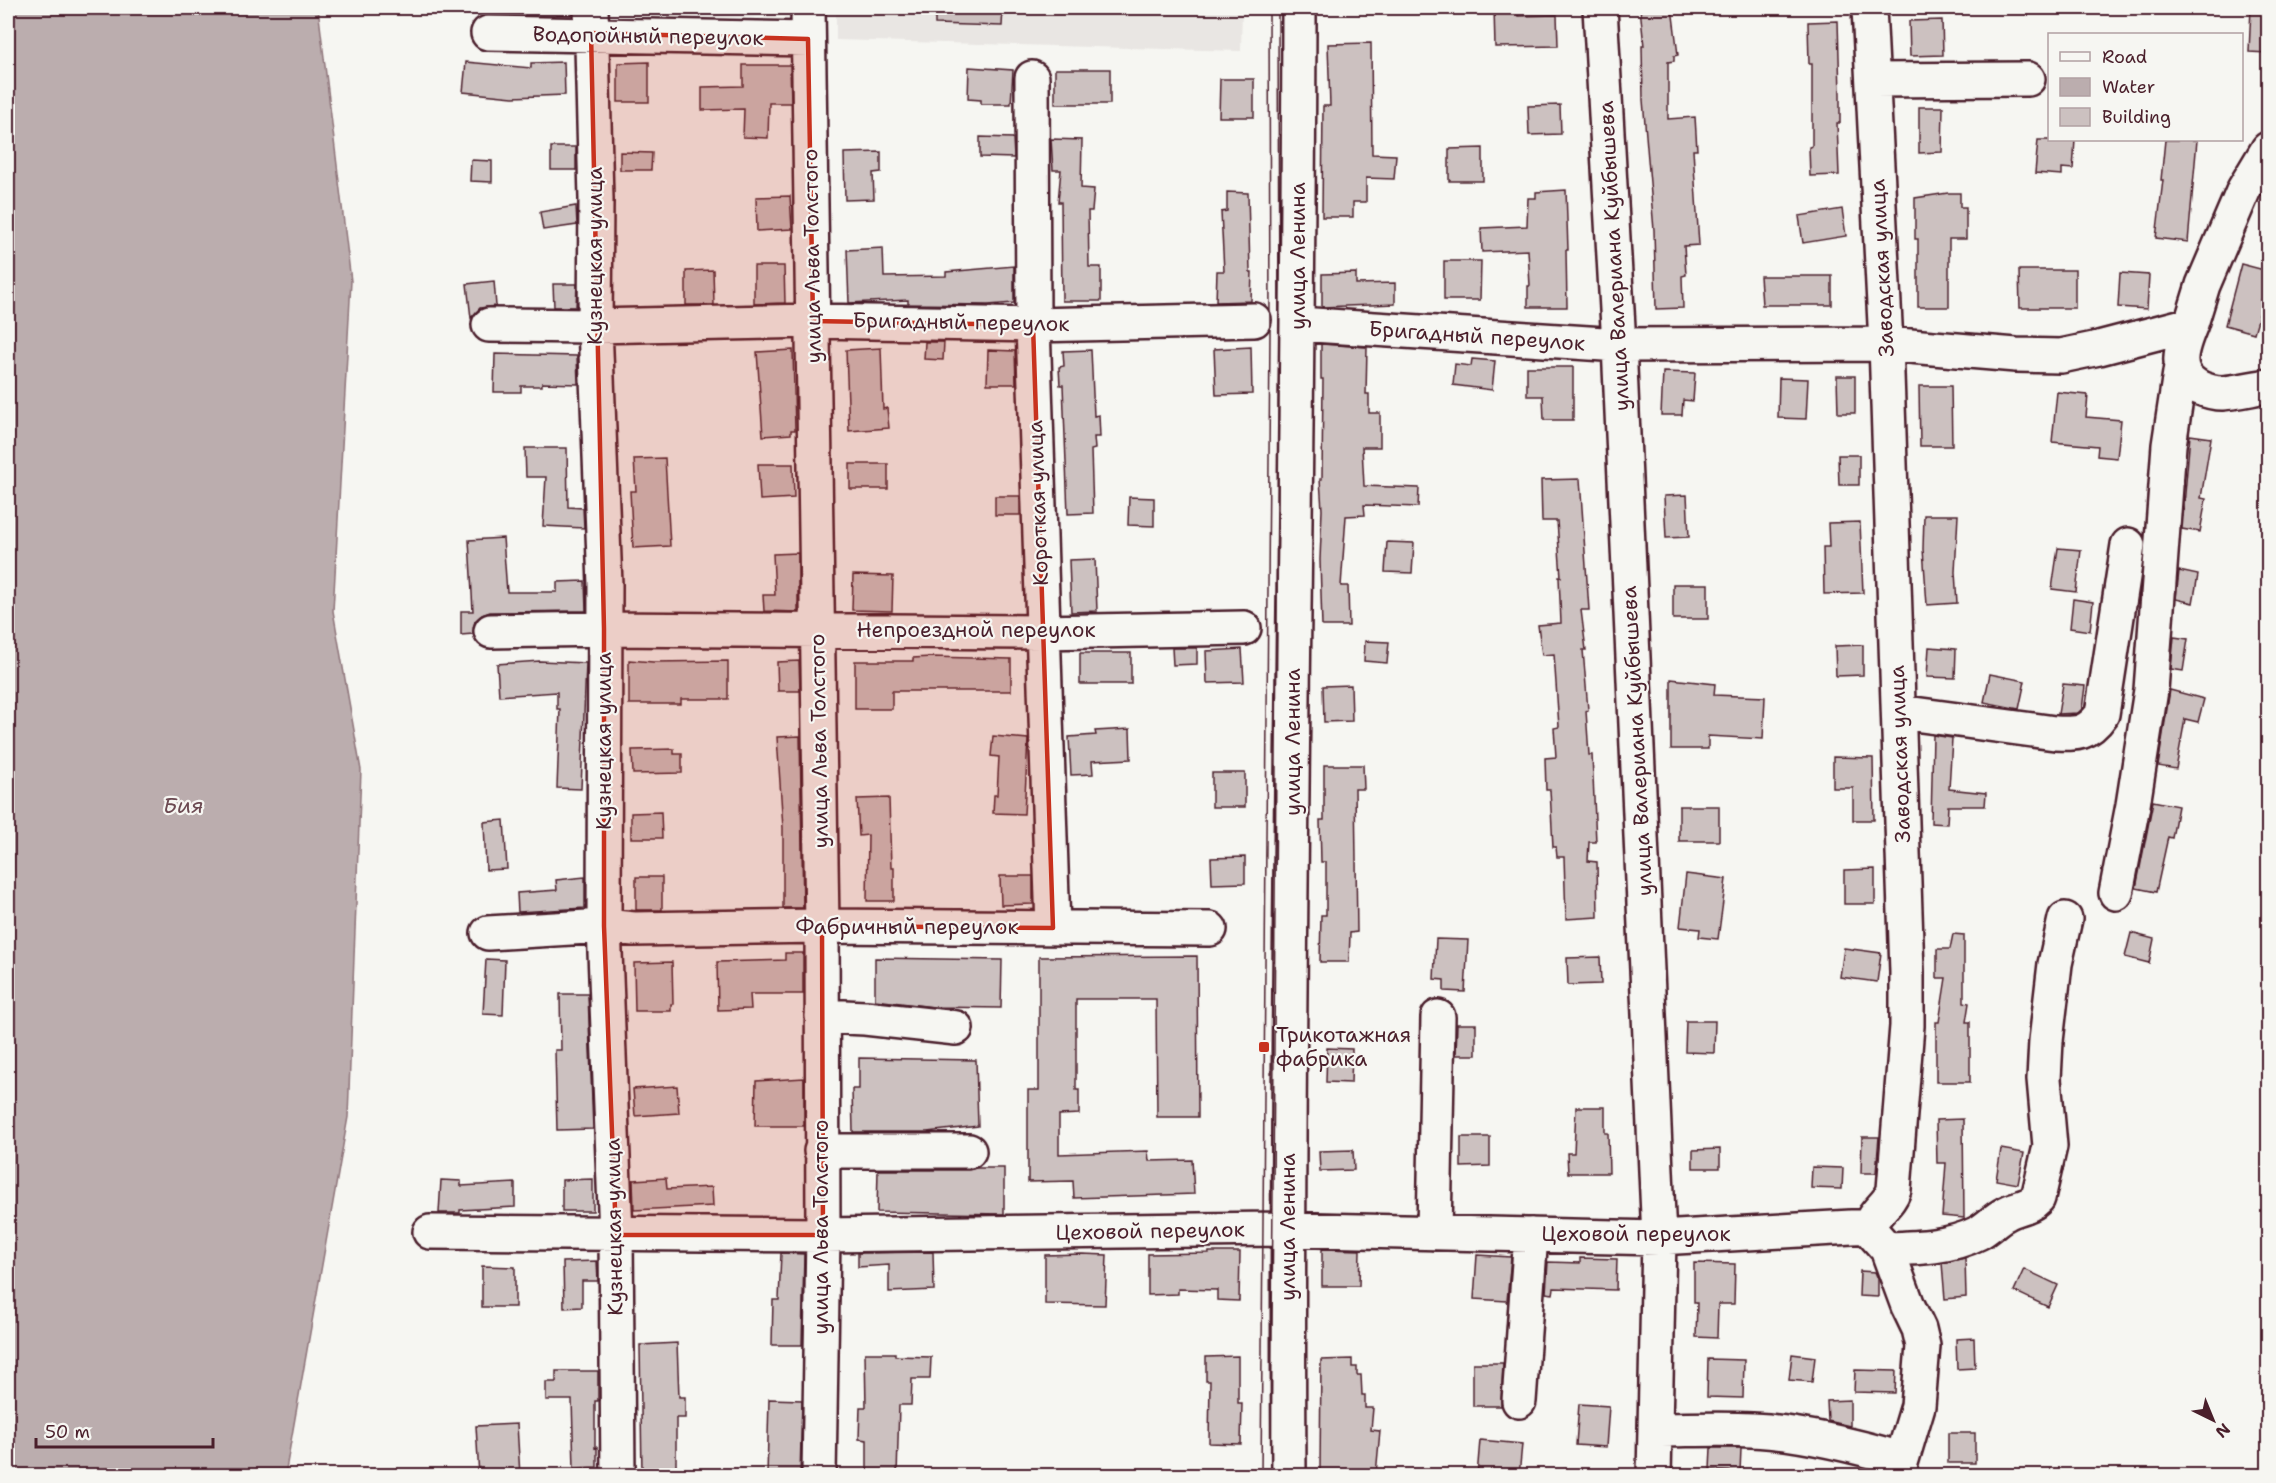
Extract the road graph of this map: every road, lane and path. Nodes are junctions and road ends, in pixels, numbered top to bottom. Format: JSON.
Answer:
{"nodes":[{"id":1,"x":1299,"y":8,"type":"edge"},
{"id":2,"x":1600,"y":8,"type":"edge"},
{"id":3,"x":1869,"y":8,"type":"edge"},
{"id":4,"x":591,"y":20,"type":"edge"},
{"id":5,"x":808,"y":23,"type":"edge"},
{"id":6,"x":488,"y":33,"type":"dead end"},
{"id":7,"x":1032,"y":78,"type":"dead end"},
{"id":8,"x":2028,"y":79,"type":"dead end"},
{"id":9,"x":1873,"y":80,"type":"junction"},
{"id":10,"x":2268,"y":149,"type":"edge"},
{"id":11,"x":1254,"y":320,"type":"dead end"},
{"id":12,"x":813,"y":321,"type":"junction"},
{"id":13,"x":1298,"y":324,"type":"junction"},
{"id":14,"x":2191,"y":324,"type":"junction"},
{"id":15,"x":489,"y":325,"type":"dead end"},
{"id":16,"x":1033,"y":325,"type":"junction"},
{"id":17,"x":594,"y":326,"type":"junction"},
{"id":18,"x":1886,"y":344,"type":"junction"},
{"id":19,"x":1619,"y":345,"type":"junction"},
{"id":20,"x":2181,"y":366,"type":"junction"},
{"id":21,"x":2268,"y":386,"type":"edge"},
{"id":22,"x":2128,"y":545,"type":"dead end"},
{"id":23,"x":1244,"y":628,"type":"dead end"},
{"id":24,"x":604,"y":629,"type":"junction"},
{"id":25,"x":817,"y":630,"type":"junction"},
{"id":26,"x":491,"y":631,"type":"dead end"},
{"id":27,"x":1042,"y":632,"type":"junction"},
{"id":28,"x":1899,"y":712,"type":"junction"},
{"id":29,"x":2116,"y":893,"type":"dead end"},
{"id":30,"x":2065,"y":919,"type":"dead end"},
{"id":31,"x":604,"y":926,"type":"junction"},
{"id":32,"x":822,"y":926,"type":"junction"},
{"id":33,"x":1053,"y":928,"type":"junction"},
{"id":34,"x":1210,"y":929,"type":"dead end"},
{"id":35,"x":488,"y":933,"type":"dead end"},
{"id":36,"x":822,"y":1016,"type":"junction"},
{"id":37,"x":1438,"y":1017,"type":"dead end"},
{"id":38,"x":956,"y":1028,"type":"dead end"},
{"id":39,"x":821,"y":1151,"type":"junction"},
{"id":40,"x":969,"y":1151,"type":"dead end"},
{"id":41,"x":1288,"y":1229,"type":"junction"},
{"id":42,"x":430,"y":1232,"type":"dead end"},
{"id":43,"x":1434,"y":1233,"type":"junction"},
{"id":44,"x":616,"y":1235,"type":"junction"},
{"id":45,"x":823,"y":1235,"type":"junction"},
{"id":46,"x":1531,"y":1235,"type":"junction"},
{"id":47,"x":1878,"y":1237,"type":"junction"},
{"id":48,"x":1659,"y":1238,"type":"junction"},
{"id":49,"x":1519,"y":1401,"type":"dead end"},
{"id":50,"x":1655,"y":1430,"type":"junction"},
{"id":51,"x":1899,"y":1468,"type":"edge"},
{"id":52,"x":618,"y":1476,"type":"edge"},
{"id":53,"x":819,"y":1476,"type":"edge"},
{"id":54,"x":1289,"y":1476,"type":"edge"},
{"id":55,"x":1654,"y":1476,"type":"edge"}],
"edges":[{"from":1,"to":13,"type":"street","name":"улица Ленина"},
{"from":2,"to":19,"type":"street","name":"улица Валериана Куйбышева"},
{"from":3,"to":9,"type":"street","name":"Заводская улица"},
{"from":4,"to":5,"type":"street","name":"Водопойный переулок"},
{"from":4,"to":6,"type":"street","name":"Водопойный переулок"},
{"from":4,"to":17,"type":"street","name":"Кузнецкая улица"},
{"from":5,"to":12,"type":"street","name":"улица Льва Толстого"},
{"from":7,"to":16,"type":"street","name":"Короткая улица"},
{"from":8,"to":9,"type":"street"},
{"from":9,"to":18,"type":"street","name":"Заводская улица"},
{"from":10,"to":14,"type":"street"},
{"from":11,"to":16,"type":"street","name":"Бригадный переулок"},
{"from":12,"to":16,"type":"street","name":"Бригадный переулок"},
{"from":12,"to":17,"type":"street","name":"Бригадный переулок"},
{"from":12,"to":25,"type":"street","name":"улица Льва Толстого"},
{"from":13,"to":19,"type":"street","name":"Бригадный переулок"},
{"from":13,"to":41,"type":"street","name":"улица Ленина"},
{"from":14,"to":18,"type":"street","name":"Бригадный переулок"},
{"from":14,"to":20,"type":"street"},
{"from":15,"to":17,"type":"street","name":"Бригадный переулок"},
{"from":16,"to":27,"type":"street","name":"Короткая улица"},
{"from":17,"to":24,"type":"street","name":"Кузнецкая улица"},
{"from":18,"to":19,"type":"street","name":"Бригадный переулок"},
{"from":18,"to":28,"type":"street","name":"Заводская улица"},
{"from":19,"to":48,"type":"street","name":"улица Валериана Куйбышева"},
{"from":20,"to":21,"type":"street"},
{"from":20,"to":29,"type":"street"},
{"from":22,"to":28,"type":"street"},
{"from":23,"to":27,"type":"street","name":"Непроездной переулок"},
{"from":24,"to":25,"type":"street","name":"Непроездной переулок"},
{"from":24,"to":26,"type":"street","name":"Непроездной переулок"},
{"from":24,"to":31,"type":"street","name":"Кузнецкая улица"},
{"from":25,"to":27,"type":"street","name":"Непроездной переулок"},
{"from":25,"to":32,"type":"street","name":"улица Льва Толстого"},
{"from":27,"to":33,"type":"street","name":"Короткая улица"},
{"from":28,"to":47,"type":"street","name":"Заводская улица"},
{"from":30,"to":47,"type":"street","name":"Цеховой переулок"},
{"from":31,"to":32,"type":"street","name":"Фабричный переулок"},
{"from":31,"to":35,"type":"street","name":"Фабричный переулок"},
{"from":31,"to":44,"type":"street","name":"Кузнецкая улица"},
{"from":32,"to":33,"type":"street","name":"Фабричный переулок"},
{"from":32,"to":36,"type":"street","name":"улица Льва Толстого"},
{"from":33,"to":34,"type":"street","name":"Фабричный переулок"},
{"from":36,"to":38,"type":"street"},
{"from":36,"to":39,"type":"street","name":"улица Льва Толстого"},
{"from":37,"to":43,"type":"street"},
{"from":39,"to":40,"type":"street"},
{"from":39,"to":45,"type":"street","name":"улица Льва Толстого"},
{"from":41,"to":43,"type":"street","name":"Цеховой переулок"},
{"from":41,"to":45,"type":"street","name":"Цеховой переулок"},
{"from":41,"to":54,"type":"street","name":"улица Ленина"},
{"from":42,"to":44,"type":"street","name":"Цеховой переулок"},
{"from":43,"to":46,"type":"street","name":"Цеховой переулок"},
{"from":44,"to":45,"type":"street","name":"Цеховой переулок"},
{"from":44,"to":52,"type":"street","name":"Кузнецкая улица"},
{"from":45,"to":53,"type":"street","name":"улица Льва Толстого"},
{"from":46,"to":48,"type":"street","name":"Цеховой переулок"},
{"from":46,"to":49,"type":"street"},
{"from":47,"to":48,"type":"street","name":"Цеховой переулок"},
{"from":47,"to":51,"type":"street"},
{"from":48,"to":50,"type":"street","name":"улица Валериана Куйбышева"},
{"from":50,"to":51,"type":"street"},
{"from":50,"to":55,"type":"street","name":"улица Валериана Куйбышева"}]}
